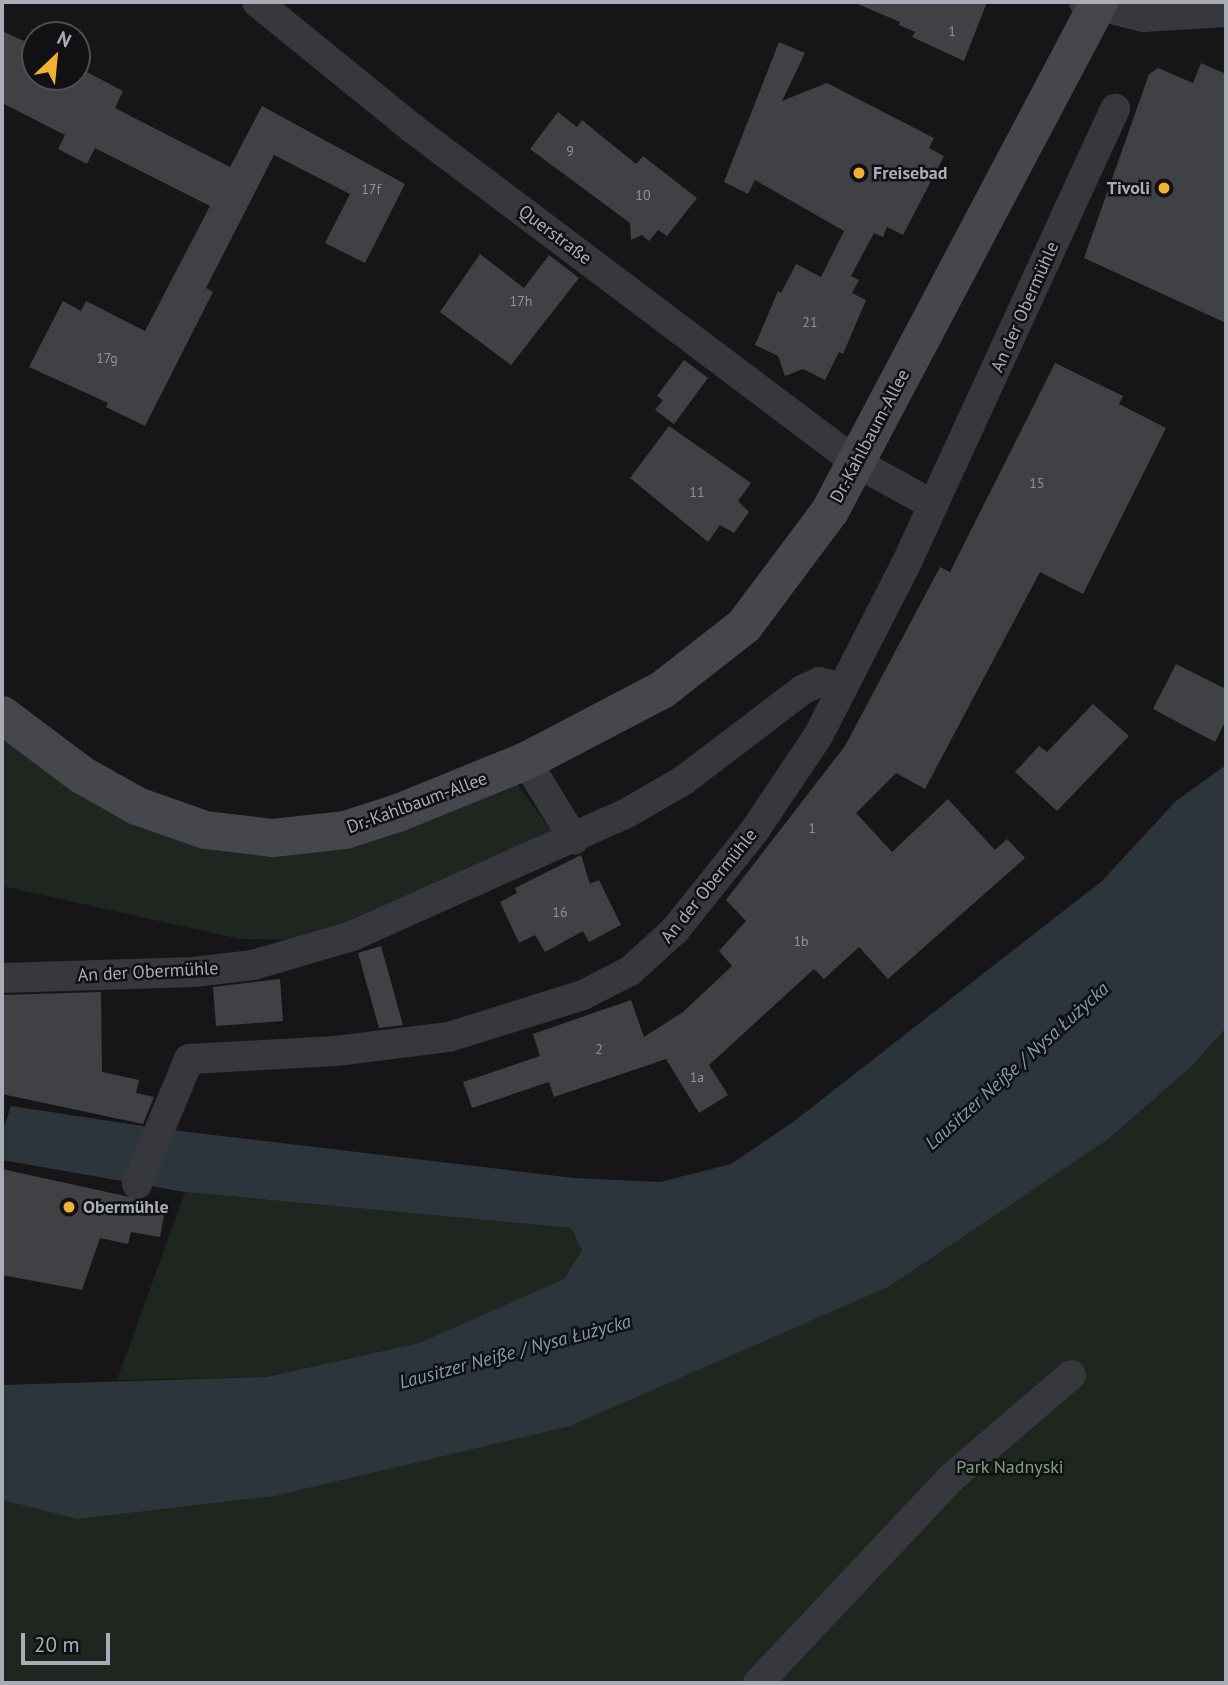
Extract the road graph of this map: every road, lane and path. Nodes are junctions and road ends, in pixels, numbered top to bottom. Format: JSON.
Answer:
{"nodes":[{"id":1,"x":257,"y":2,"type":"edge"},
{"id":2,"x":1093,"y":3,"type":"edge"},
{"id":3,"x":1226,"y":12,"type":"edge"},
{"id":4,"x":1115,"y":109,"type":"dead end"},
{"id":5,"x":857,"y":463,"type":"junction"},
{"id":6,"x":933,"y":505,"type":"junction"},
{"id":7,"x":841,"y":687,"type":"junction"},
{"id":8,"x":2,"y":715,"type":"edge"},
{"id":9,"x":526,"y":761,"type":"junction"},
{"id":10,"x":574,"y":839,"type":"junction"},
{"id":11,"x":2,"y":978,"type":"edge"},
{"id":12,"x":137,"y":1184,"type":"dead end"},
{"id":13,"x":1072,"y":1376,"type":"dead end"},
{"id":14,"x":758,"y":1683,"type":"edge"}],
"edges":[{"from":1,"to":5,"type":"street","name":"Querstraße"},
{"from":2,"to":3,"type":"street"},
{"from":2,"to":5,"type":"main road","name":"Dr.-Kahlbaum-Allee"},
{"from":4,"to":6,"type":"street","name":"An der Obermühle"},
{"from":5,"to":6,"type":"street"},
{"from":5,"to":9,"type":"main road","name":"Dr.-Kahlbaum-Allee"},
{"from":6,"to":7,"type":"street","name":"An der Obermühle"},
{"from":7,"to":10,"type":"street","name":"An der Obermühle"},
{"from":7,"to":12,"type":"street","name":"An der Obermühle"},
{"from":8,"to":9,"type":"main road","name":"Dr.-Kahlbaum-Allee"},
{"from":9,"to":10,"type":"street"},
{"from":10,"to":11,"type":"street","name":"An der Obermühle"},
{"from":13,"to":14,"type":"street"}]}
